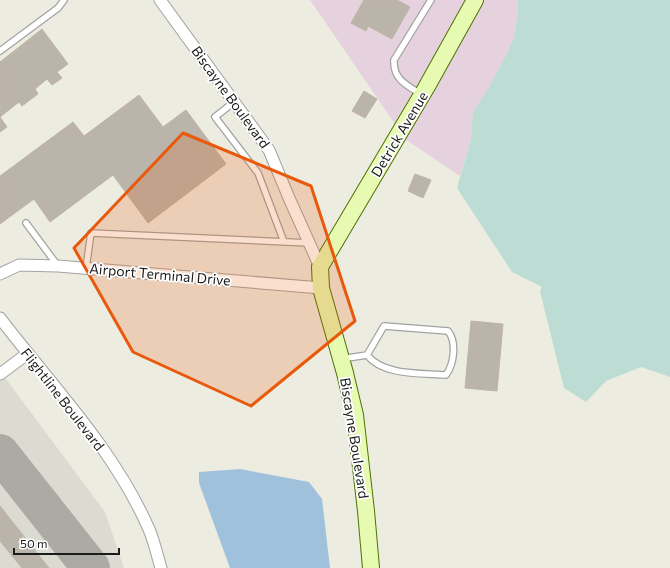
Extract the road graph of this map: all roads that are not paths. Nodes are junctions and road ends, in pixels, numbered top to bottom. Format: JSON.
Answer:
{"nodes":[{"id":1,"x":64,"y":0,"type":"edge"},
{"id":2,"x":160,"y":0,"type":"edge"},
{"id":3,"x":431,"y":0,"type":"edge"},
{"id":4,"x":475,"y":0,"type":"edge"},
{"id":5,"x":0,"y":51,"type":"edge"},
{"id":6,"x":422,"y":95,"type":"junction"},
{"id":7,"x":234,"y":102,"type":"junction"},
{"id":8,"x":26,"y":223,"type":"dead end"},
{"id":9,"x":284,"y":242,"type":"junction"},
{"id":10,"x":310,"y":244,"type":"junction"},
{"id":11,"x":58,"y":266,"type":"junction"},
{"id":12,"x":320,"y":266,"type":"junction"},
{"id":13,"x":86,"y":268,"type":"junction"},
{"id":14,"x":0,"y":274,"type":"edge"},
{"id":15,"x":321,"y":288,"type":"junction"},
{"id":16,"x":0,"y":318,"type":"edge"},
{"id":17,"x":28,"y":354,"type":"junction"},
{"id":18,"x":367,"y":355,"type":"junction"},
{"id":19,"x":341,"y":359,"type":"junction"},
{"id":20,"x":0,"y":374,"type":"edge"},
{"id":21,"x":160,"y":568,"type":"edge"},
{"id":22,"x":371,"y":568,"type":"edge"}],
"edges":[{"from":1,"to":5,"type":"lane"},
{"from":2,"to":7,"type":"street","name":"Biscayne Boulevard"},
{"from":3,"to":6,"type":"lane"},
{"from":4,"to":6,"type":"street","name":"Detrick Avenue"},
{"from":6,"to":12,"type":"street","name":"Detrick Avenue"},
{"from":7,"to":9,"type":"lane"},
{"from":7,"to":10,"type":"street","name":"Biscayne Boulevard"},
{"from":8,"to":11,"type":"lane"},
{"from":9,"to":10,"type":"lane"},
{"from":9,"to":13,"type":"lane"},
{"from":10,"to":12,"type":"street","name":"Biscayne Boulevard"},
{"from":11,"to":13,"type":"street","name":"Airport Terminal Drive"},
{"from":11,"to":14,"type":"street","name":"Airport Terminal Drive"},
{"from":12,"to":15,"type":"street","name":"Biscayne Boulevard"},
{"from":13,"to":15,"type":"street","name":"Airport Terminal Drive"},
{"from":15,"to":19,"type":"street","name":"Biscayne Boulevard"},
{"from":16,"to":17,"type":"street","name":"Flightline Boulevard"},
{"from":17,"to":20,"type":"street"},
{"from":17,"to":21,"type":"street","name":"Flightline Boulevard"},
{"from":18,"to":18,"type":"lane"},
{"from":18,"to":19,"type":"lane"},
{"from":19,"to":22,"type":"street","name":"Biscayne Boulevard"}]}
